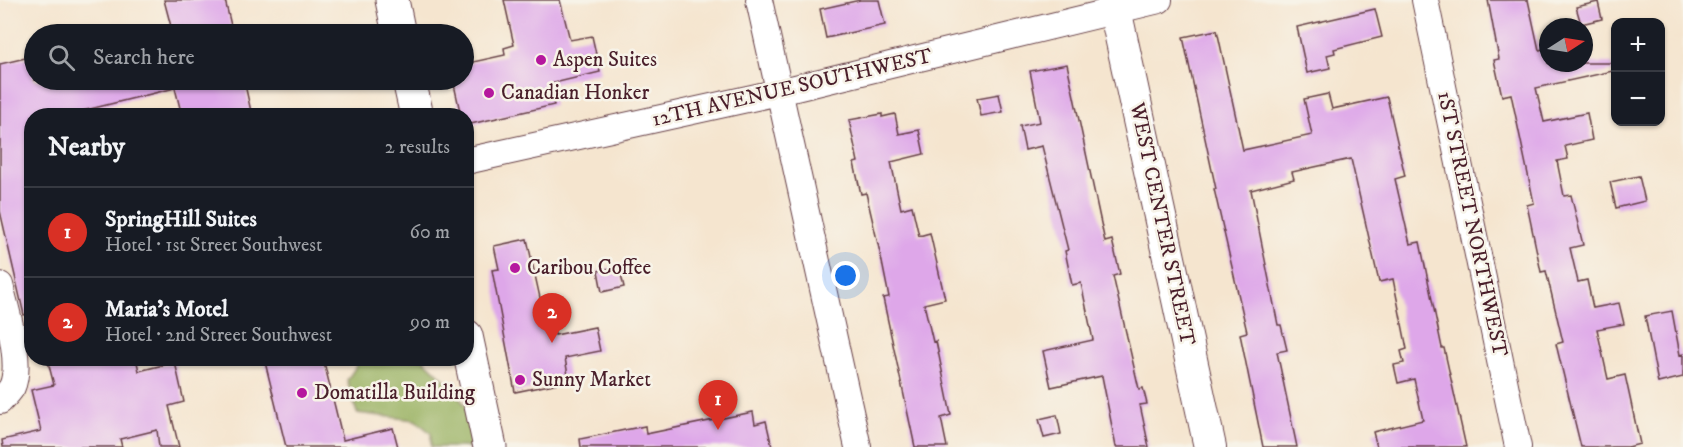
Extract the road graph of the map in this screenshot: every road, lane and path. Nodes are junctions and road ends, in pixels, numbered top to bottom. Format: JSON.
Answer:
{"nodes":[{"id":1,"x":392,"y":0,"type":"edge"},
{"id":2,"x":759,"y":0,"type":"edge"},
{"id":3,"x":1160,"y":0,"type":"edge"},
{"id":4,"x":1425,"y":0,"type":"edge"},
{"id":5,"x":1114,"y":5,"type":"edge"},
{"id":6,"x":397,"y":24,"type":"edge"},
{"id":7,"x":411,"y":90,"type":"edge"},
{"id":8,"x":779,"y":92,"type":"junction"},
{"id":9,"x":415,"y":108,"type":"edge"},
{"id":10,"x":474,"y":159,"type":"edge"},
{"id":11,"x":0,"y":285,"type":"edge"},
{"id":12,"x":472,"y":366,"type":"edge"},
{"id":13,"x":0,"y":401,"type":"edge"},
{"id":14,"x":490,"y":447,"type":"edge"},
{"id":15,"x":858,"y":447,"type":"edge"},
{"id":16,"x":1210,"y":447,"type":"edge"},
{"id":17,"x":1518,"y":447,"type":"edge"}],
"edges":[{"from":1,"to":6,"type":"main road"},
{"from":2,"to":8,"type":"street"},
{"from":3,"to":5,"type":"street","name":"12TH AVENUE SOUTHWEST"},
{"from":4,"to":17,"type":"street","name":"1ST STREET NORTHWEST"},
{"from":5,"to":8,"type":"street","name":"12TH AVENUE SOUTHWEST"},
{"from":5,"to":16,"type":"street","name":"WEST CENTER STREET"},
{"from":7,"to":9,"type":"main road"},
{"from":8,"to":10,"type":"street","name":"12TH AVENUE SOUTHWEST"},
{"from":8,"to":15,"type":"street"},
{"from":11,"to":13,"type":"street"},
{"from":12,"to":14,"type":"main road"}]}
